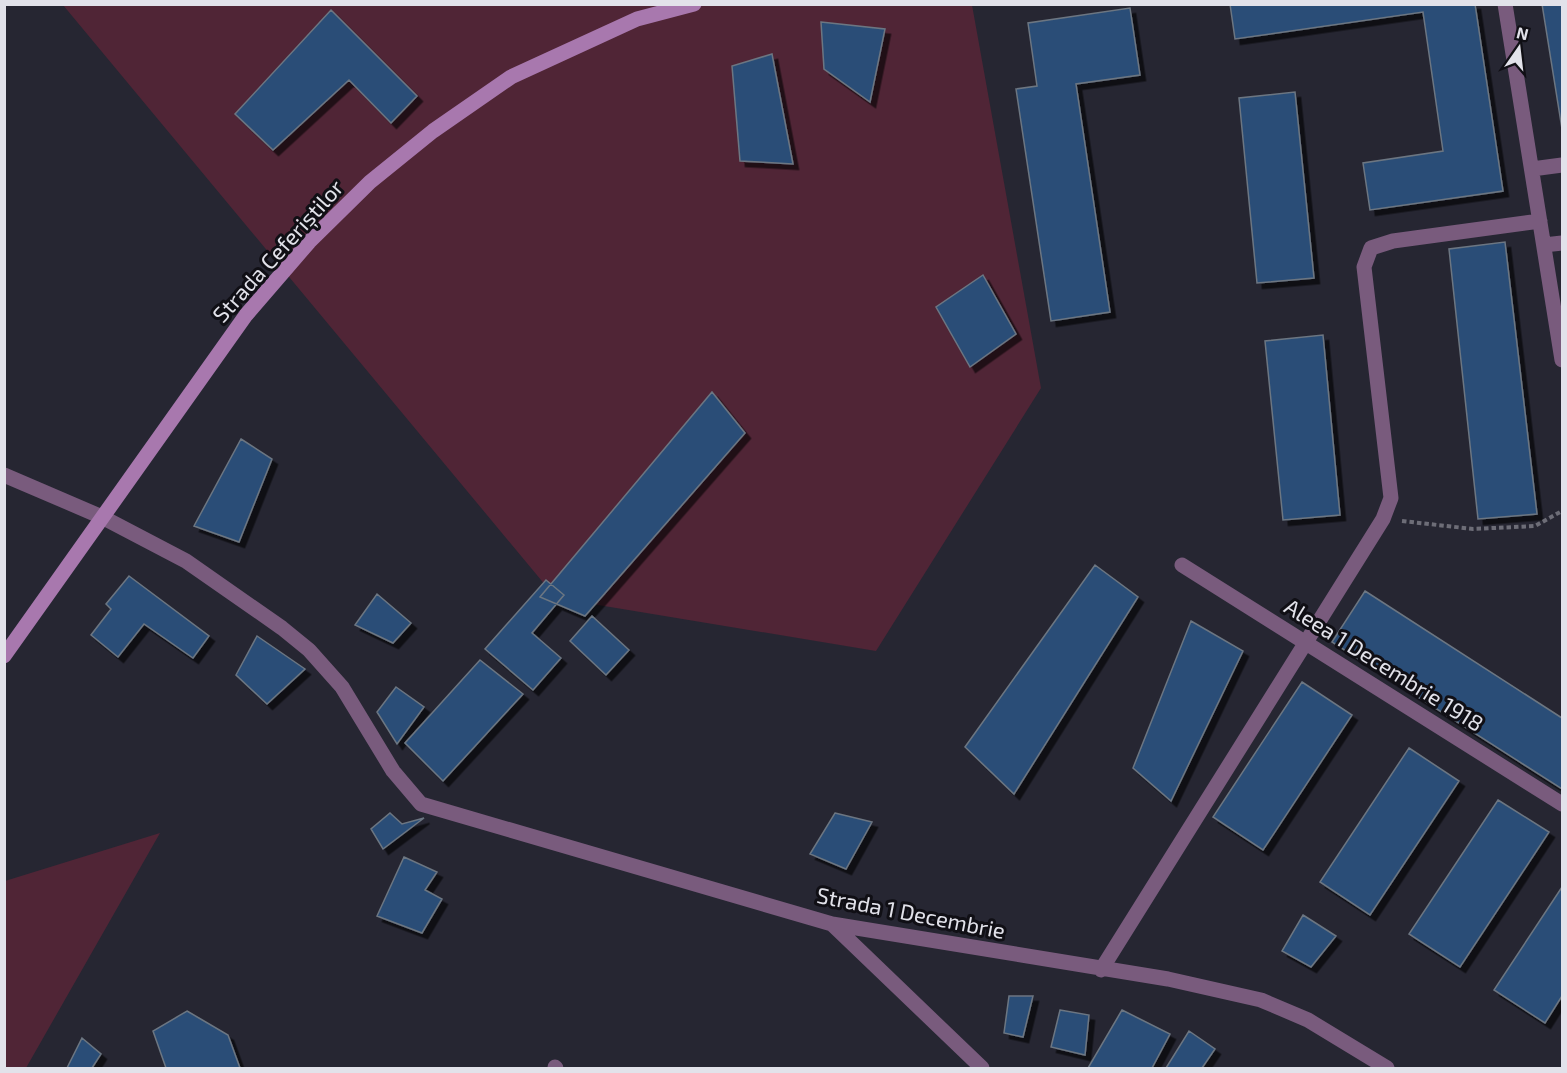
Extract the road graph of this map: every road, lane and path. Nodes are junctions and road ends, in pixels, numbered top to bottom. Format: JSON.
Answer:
{"nodes":[{"id":1,"x":694,"y":4,"type":"edge"},
{"id":2,"x":1505,"y":4,"type":"edge"},
{"id":3,"x":1563,"y":165,"type":"edge"},
{"id":4,"x":1532,"y":169,"type":"junction"},
{"id":5,"x":1540,"y":221,"type":"junction"},
{"id":6,"x":1563,"y":243,"type":"edge"},
{"id":7,"x":1544,"y":245,"type":"junction"},
{"id":8,"x":1563,"y":360,"type":"edge"},
{"id":9,"x":4,"y":475,"type":"edge"},
{"id":10,"x":1563,"y":511,"type":"edge"},
{"id":11,"x":102,"y":517,"type":"junction"},
{"id":12,"x":1383,"y":519,"type":"junction"},
{"id":13,"x":1182,"y":565,"type":"dead end"},
{"id":14,"x":1307,"y":643,"type":"junction"},
{"id":15,"x":4,"y":656,"type":"edge"},
{"id":16,"x":1563,"y":804,"type":"edge"},
{"id":17,"x":832,"y":924,"type":"junction"},
{"id":18,"x":1101,"y":970,"type":"junction"},
{"id":19,"x":982,"y":1068,"type":"edge"},
{"id":20,"x":1387,"y":1068,"type":"edge"}],
"edges":[{"from":1,"to":11,"type":"street","name":"Strada Ceferiștilor"},
{"from":2,"to":4,"type":"street"},
{"from":3,"to":4,"type":"street"},
{"from":4,"to":5,"type":"street"},
{"from":5,"to":7,"type":"street"},
{"from":5,"to":12,"type":"street"},
{"from":6,"to":7,"type":"street"},
{"from":7,"to":8,"type":"street"},
{"from":9,"to":11,"type":"street"},
{"from":10,"to":12,"type":"path"},
{"from":11,"to":15,"type":"street","name":"Strada Ceferiștilor"},
{"from":11,"to":17,"type":"street","name":"Strada 1 Decembrie"},
{"from":12,"to":14,"type":"street"},
{"from":13,"to":14,"type":"street","name":"Aleea 1 Decembrie 1918"},
{"from":14,"to":16,"type":"street","name":"Aleea 1 Decembrie 1918"},
{"from":14,"to":18,"type":"street"},
{"from":17,"to":18,"type":"street","name":"Strada 1 Decembrie"},
{"from":17,"to":19,"type":"street"},
{"from":18,"to":20,"type":"street","name":"Strada 1 Decembrie"}]}
